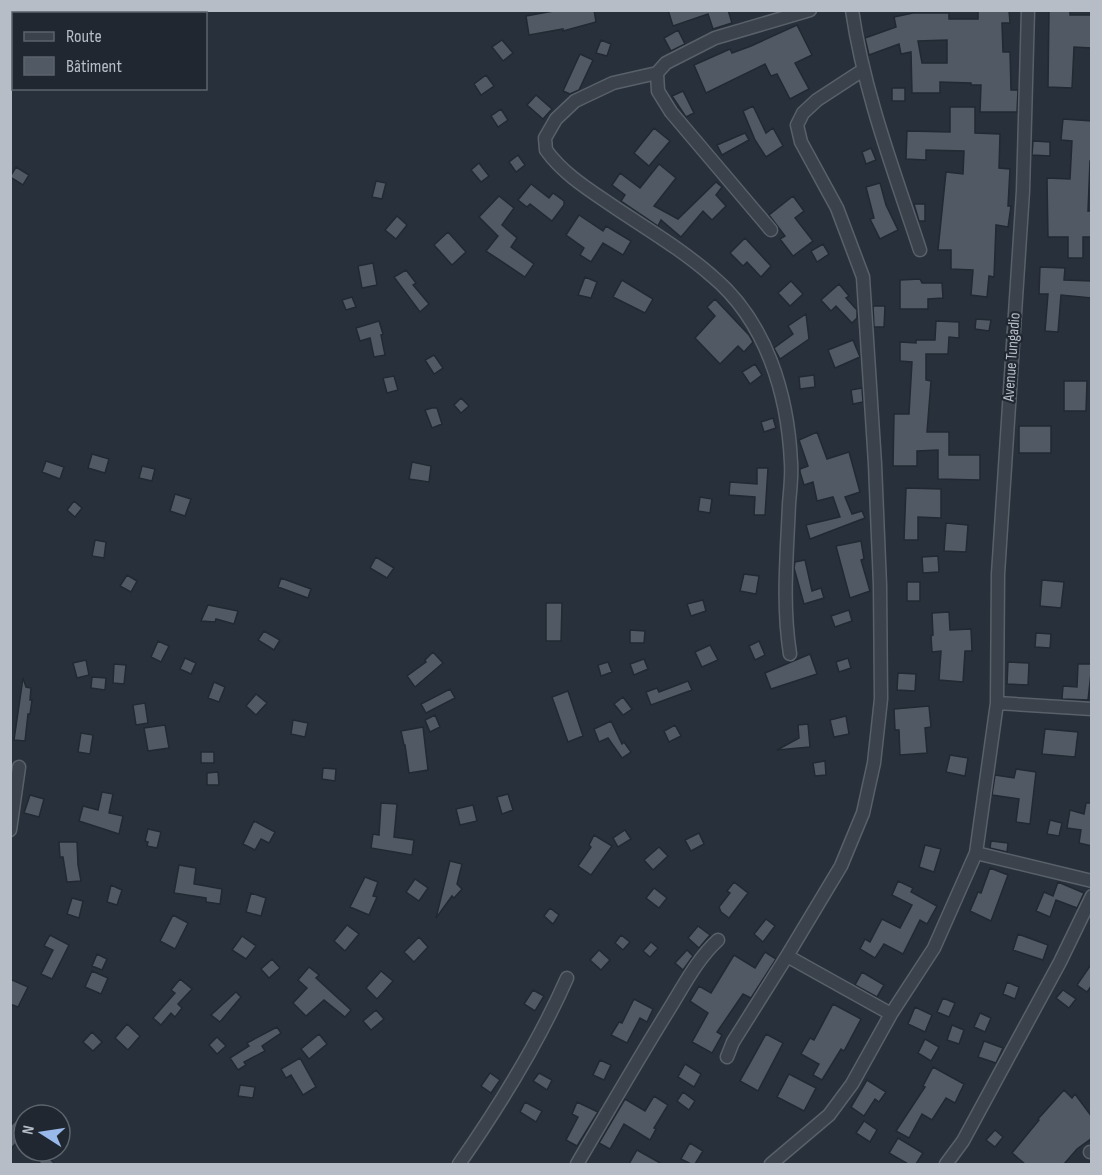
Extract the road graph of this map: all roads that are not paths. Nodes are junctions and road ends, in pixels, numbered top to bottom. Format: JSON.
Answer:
{"nodes":[{"id":1,"x":810,"y":10,"type":"edge"},
{"id":2,"x":852,"y":10,"type":"edge"},
{"id":3,"x":1028,"y":10,"type":"edge"},
{"id":4,"x":863,"y":70,"type":"junction"},
{"id":5,"x":657,"y":73,"type":"junction"},
{"id":6,"x":771,"y":230,"type":"dead end"},
{"id":7,"x":920,"y":250,"type":"dead end"},
{"id":8,"x":790,"y":654,"type":"dead end"},
{"id":9,"x":997,"y":704,"type":"junction"},
{"id":10,"x":1092,"y":709,"type":"edge"},
{"id":11,"x":19,"y":767,"type":"dead end"},
{"id":12,"x":10,"y":830,"type":"edge"},
{"id":13,"x":976,"y":853,"type":"junction"},
{"id":14,"x":1092,"y":881,"type":"edge"},
{"id":15,"x":1092,"y":896,"type":"edge"},
{"id":16,"x":718,"y":940,"type":"dead end"},
{"id":17,"x":787,"y":956,"type":"junction"},
{"id":18,"x":567,"y":978,"type":"dead end"},
{"id":19,"x":891,"y":1014,"type":"junction"},
{"id":20,"x":727,"y":1057,"type":"dead end"},
{"id":21,"x":459,"y":1164,"type":"edge"},
{"id":22,"x":577,"y":1164,"type":"edge"},
{"id":23,"x":771,"y":1164,"type":"edge"},
{"id":24,"x":946,"y":1164,"type":"edge"}],
"edges":[{"from":1,"to":5,"type":"street"},
{"from":2,"to":4,"type":"street"},
{"from":3,"to":9,"type":"street","name":"Avenue Tungadio"},
{"from":4,"to":7,"type":"street"},
{"from":4,"to":17,"type":"street"},
{"from":5,"to":6,"type":"street"},
{"from":5,"to":8,"type":"street"},
{"from":9,"to":10,"type":"street"},
{"from":9,"to":13,"type":"street","name":"Avenue Tungadio"},
{"from":11,"to":12,"type":"street"},
{"from":13,"to":14,"type":"street"},
{"from":13,"to":19,"type":"street","name":"Avenue Tungadio"},
{"from":15,"to":24,"type":"street"},
{"from":16,"to":22,"type":"street"},
{"from":17,"to":19,"type":"street"},
{"from":17,"to":20,"type":"street"},
{"from":18,"to":21,"type":"street"},
{"from":19,"to":23,"type":"street","name":"Avenue Tungadio"}]}
